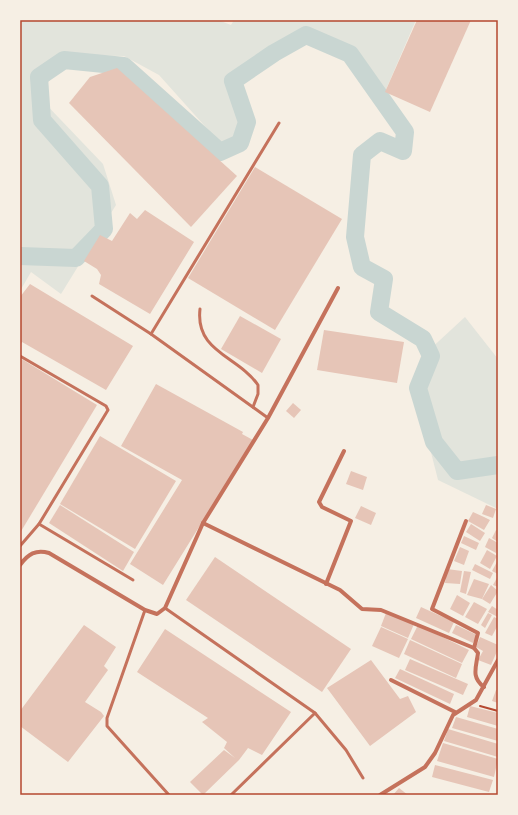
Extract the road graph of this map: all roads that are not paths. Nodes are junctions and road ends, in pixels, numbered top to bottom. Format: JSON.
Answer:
{"nodes":[{"id":1,"x":279,"y":123,"type":"dead end"},
{"id":2,"x":338,"y":288,"type":"dead end"},
{"id":3,"x":92,"y":296,"type":"dead end"},
{"id":4,"x":200,"y":310,"type":"dead end"},
{"id":5,"x":151,"y":334,"type":"junction"},
{"id":6,"x":20,"y":356,"type":"edge"},
{"id":7,"x":253,"y":407,"type":"junction"},
{"id":8,"x":268,"y":418,"type":"junction"},
{"id":9,"x":344,"y":451,"type":"dead end"},
{"id":10,"x":466,"y":521,"type":"dead end"},
{"id":11,"x":203,"y":523,"type":"junction"},
{"id":12,"x":39,"y":524,"type":"junction"},
{"id":13,"x":20,"y":546,"type":"edge"},
{"id":14,"x":20,"y":565,"type":"edge"},
{"id":15,"x":133,"y":580,"type":"dead end"},
{"id":16,"x":326,"y":584,"type":"junction"},
{"id":17,"x":166,"y":608,"type":"junction"},
{"id":18,"x":145,"y":610,"type":"junction"},
{"id":19,"x":474,"y":648,"type":"junction"},
{"id":20,"x":498,"y":660,"type":"edge"},
{"id":21,"x":391,"y":680,"type":"dead end"},
{"id":22,"x":484,"y":687,"type":"junction"},
{"id":23,"x":455,"y":712,"type":"junction"},
{"id":24,"x":315,"y":713,"type":"junction"},
{"id":25,"x":363,"y":778,"type":"dead end"},
{"id":26,"x":169,"y":795,"type":"edge"},
{"id":27,"x":231,"y":795,"type":"edge"},
{"id":28,"x":380,"y":795,"type":"edge"}],
"edges":[{"from":1,"to":5,"type":"lane"},
{"from":2,"to":8,"type":"street"},
{"from":3,"to":5,"type":"lane"},
{"from":4,"to":7,"type":"lane"},
{"from":5,"to":7,"type":"lane"},
{"from":6,"to":12,"type":"lane"},
{"from":7,"to":8,"type":"lane"},
{"from":8,"to":11,"type":"street"},
{"from":9,"to":16,"type":"street"},
{"from":10,"to":19,"type":"street"},
{"from":11,"to":16,"type":"street"},
{"from":11,"to":17,"type":"street"},
{"from":12,"to":13,"type":"lane"},
{"from":12,"to":15,"type":"lane"},
{"from":14,"to":18,"type":"street"},
{"from":16,"to":19,"type":"street"},
{"from":17,"to":18,"type":"street"},
{"from":17,"to":24,"type":"lane"},
{"from":18,"to":26,"type":"lane"},
{"from":19,"to":22,"type":"street"},
{"from":20,"to":22,"type":"street"},
{"from":21,"to":23,"type":"street"},
{"from":22,"to":23,"type":"street"},
{"from":23,"to":28,"type":"street"},
{"from":24,"to":25,"type":"lane"},
{"from":24,"to":27,"type":"lane"}]}
